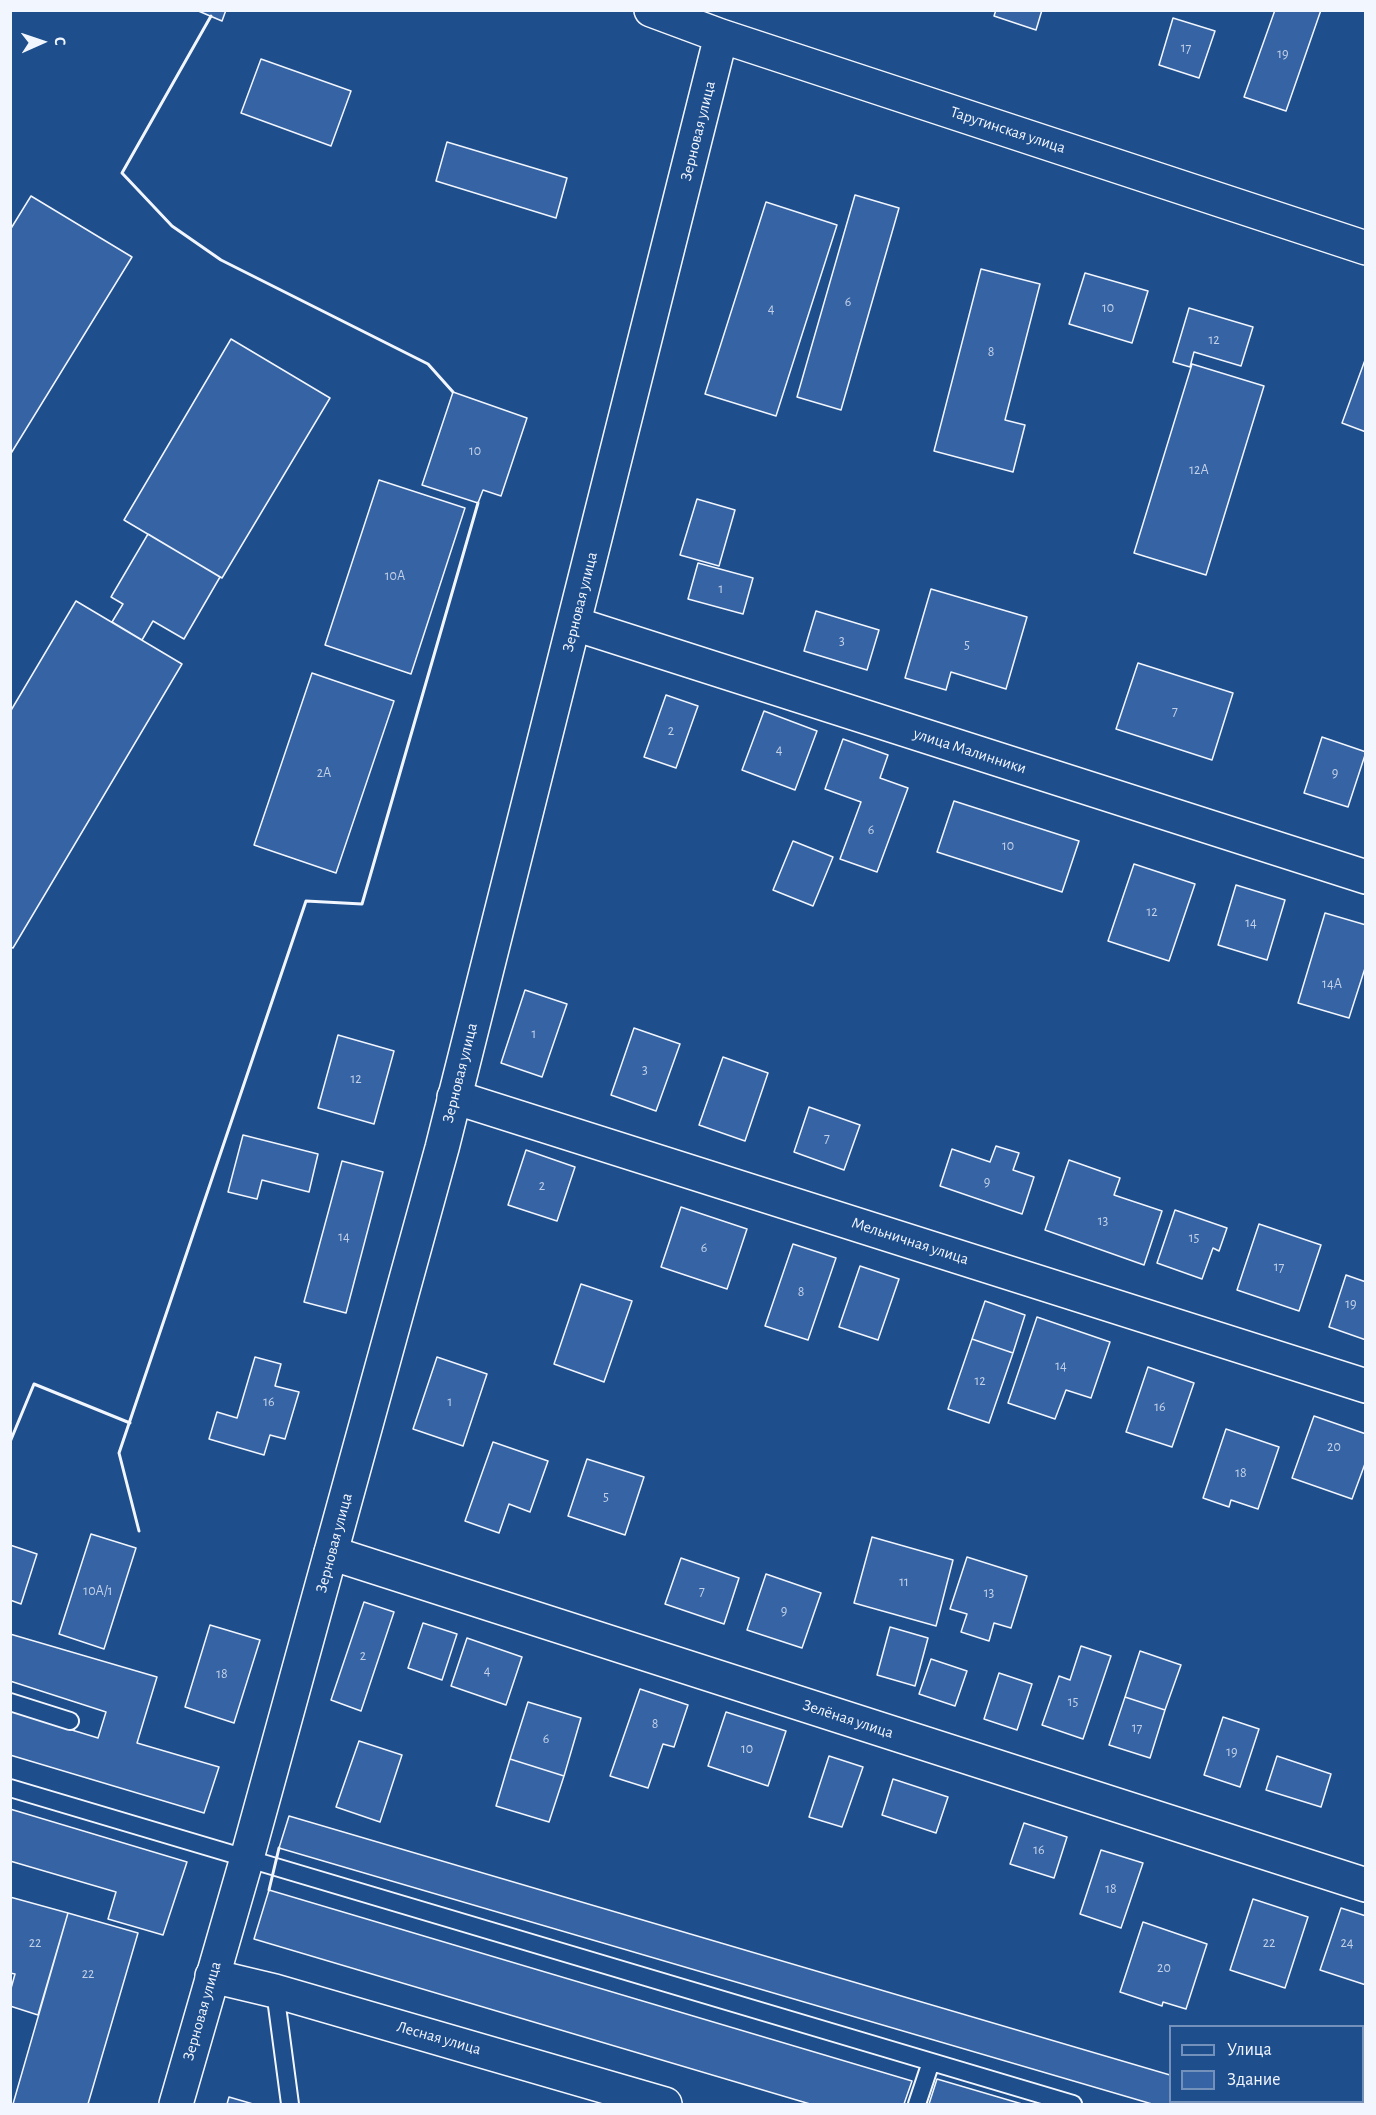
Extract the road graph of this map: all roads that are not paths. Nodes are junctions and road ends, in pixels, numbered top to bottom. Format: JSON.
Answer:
{"nodes":[{"id":1,"x":651,"y":10,"type":"edge"},
{"id":2,"x":721,"y":36,"type":"junction"},
{"id":3,"x":1365,"y":248,"type":"edge"},
{"id":4,"x":574,"y":624,"type":"junction"},
{"id":5,"x":1365,"y":877,"type":"edge"},
{"id":6,"x":454,"y":1096,"type":"junction"},
{"id":7,"x":1365,"y":1386,"type":"edge"},
{"id":8,"x":331,"y":1553,"type":"junction"},
{"id":9,"x":10,"y":1702,"type":"edge"},
{"id":10,"x":70,"y":1721,"type":"dead end"},
{"id":11,"x":10,"y":1788,"type":"edge"},
{"id":12,"x":247,"y":1858,"type":"junction"},
{"id":13,"x":1365,"y":1885,"type":"edge"},
{"id":14,"x":212,"y":1976,"type":"junction"},
{"id":15,"x":275,"y":1990,"type":"junction"},
{"id":16,"x":931,"y":2062,"type":"junction"},
{"id":17,"x":176,"y":2104,"type":"edge"},
{"id":18,"x":290,"y":2104,"type":"edge"},
{"id":19,"x":664,"y":2104,"type":"edge"},
{"id":20,"x":917,"y":2104,"type":"edge"},
{"id":21,"x":1073,"y":2104,"type":"edge"}],
"edges":[{"from":1,"to":2,"type":"street","name":"Тарутинская улица"},
{"from":2,"to":3,"type":"street","name":"Тарутинская улица"},
{"from":2,"to":4,"type":"street","name":"Зерновая улица"},
{"from":4,"to":5,"type":"street","name":"улица Малинники"},
{"from":4,"to":6,"type":"street","name":"Зерновая улица"},
{"from":6,"to":7,"type":"street","name":"Мельничная улица"},
{"from":6,"to":8,"type":"street","name":"Зерновая улица"},
{"from":8,"to":12,"type":"street","name":"Зерновая улица"},
{"from":8,"to":13,"type":"street","name":"Зелёная улица"},
{"from":9,"to":10,"type":"lane"},
{"from":11,"to":12,"type":"lane"},
{"from":12,"to":14,"type":"street","name":"Зерновая улица"},
{"from":12,"to":16,"type":"lane"},
{"from":14,"to":15,"type":"street","name":"Лесная улица"},
{"from":14,"to":17,"type":"street","name":"Зерновая улица"},
{"from":15,"to":18,"type":"lane"},
{"from":15,"to":19,"type":"street","name":"Лесная улица"},
{"from":16,"to":20,"type":"lane"},
{"from":16,"to":21,"type":"lane"}]}
